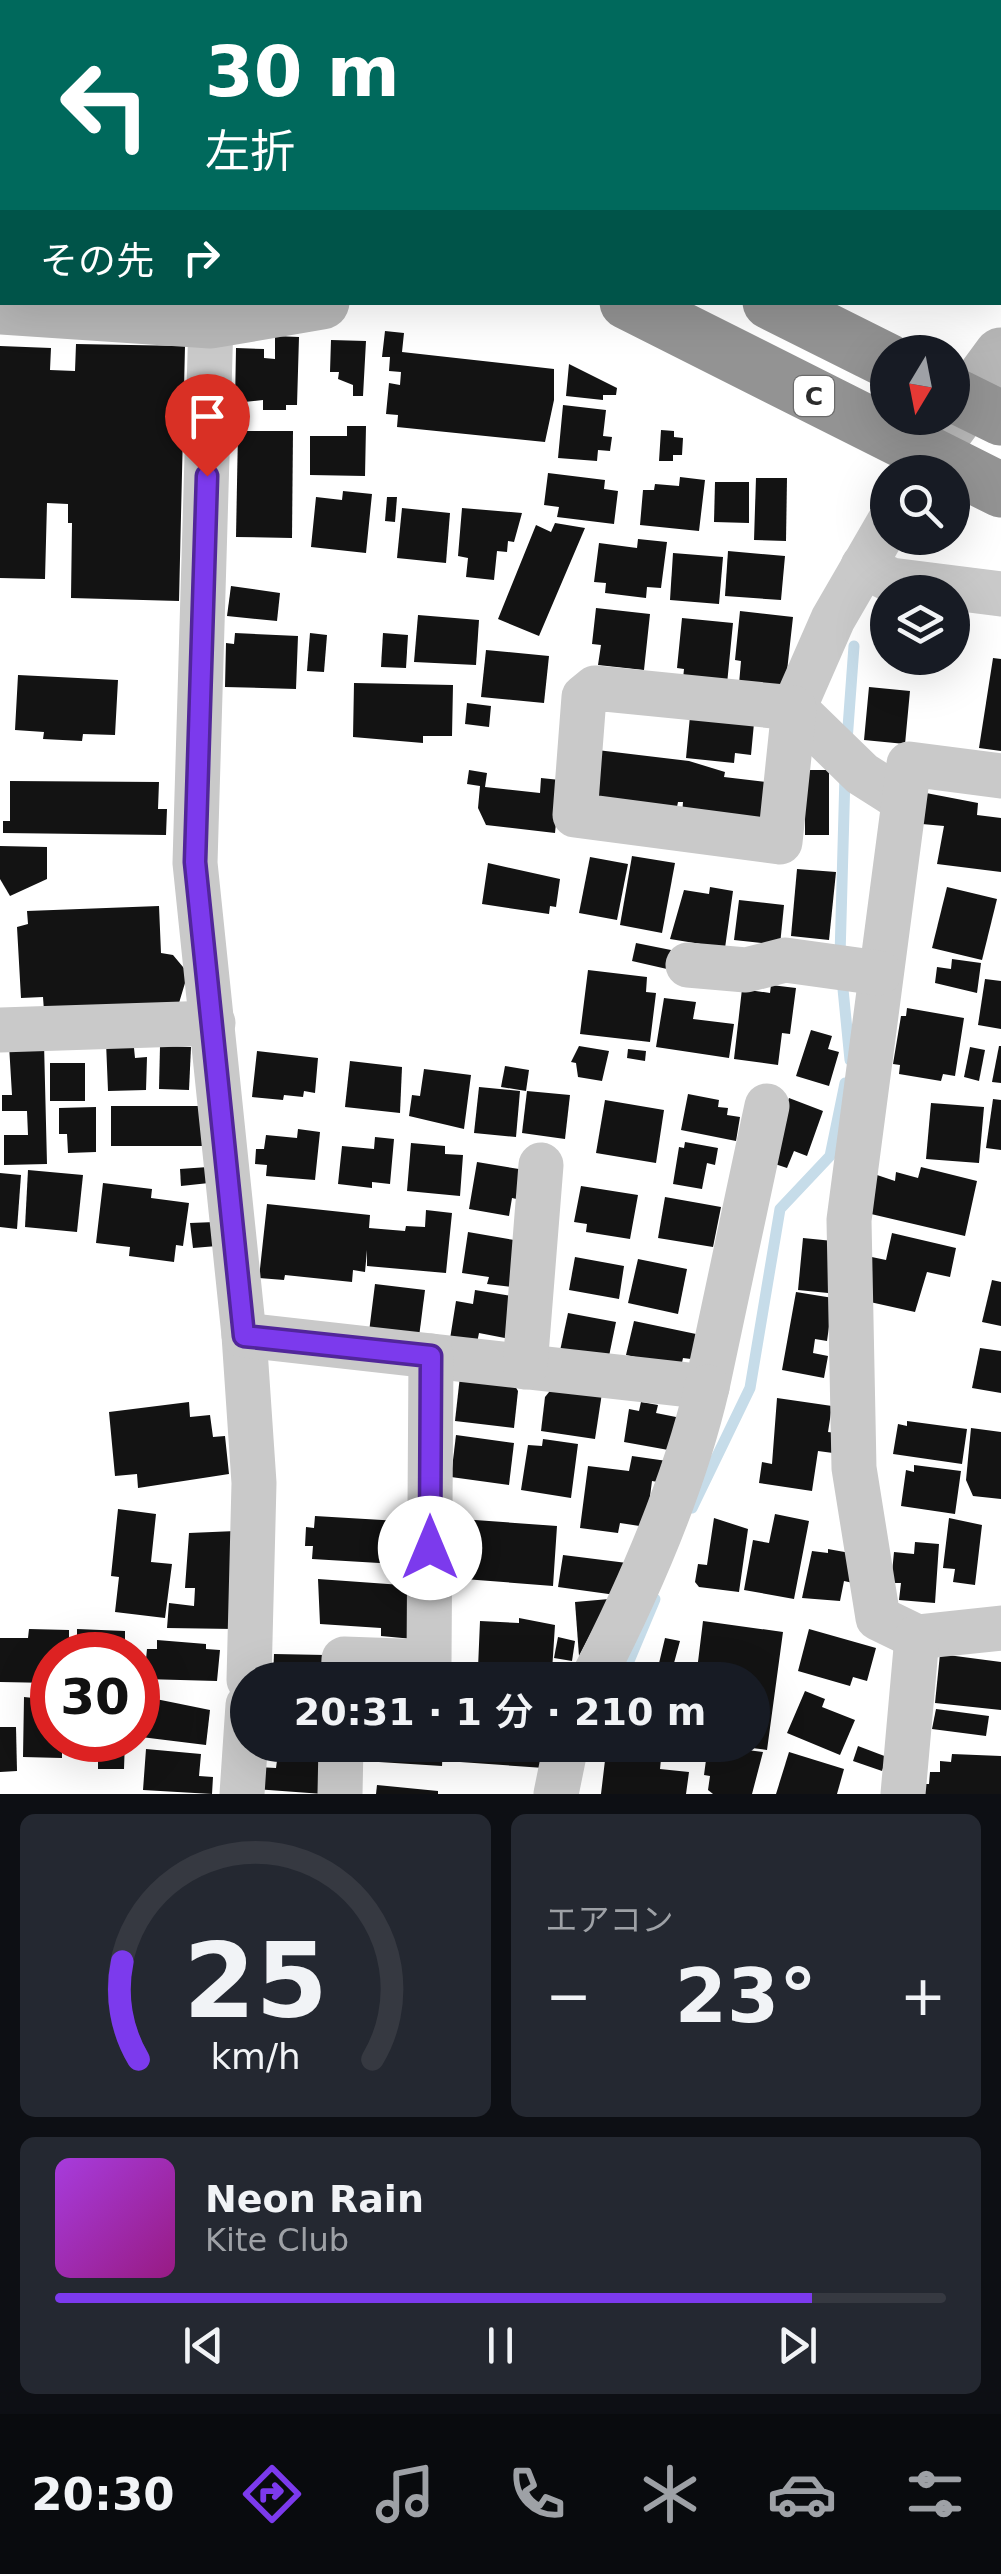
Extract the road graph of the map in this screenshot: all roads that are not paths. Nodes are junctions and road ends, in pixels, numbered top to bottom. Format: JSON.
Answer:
{"nodes":[{"id":1,"x":304,"y":305,"type":"edge"},
{"id":2,"x":615,"y":305,"type":"edge"},
{"id":3,"x":633,"y":305,"type":"edge"},
{"id":4,"x":802,"y":305,"type":"edge"},
{"id":5,"x":804,"y":305,"type":"edge"},
{"id":6,"x":0,"y":307,"type":"edge"},
{"id":7,"x":211,"y":321,"type":"junction"},
{"id":8,"x":876,"y":335,"type":"edge"},
{"id":9,"x":870,"y":350,"type":"edge"},
{"id":10,"x":981,"y":385,"type":"edge"},
{"id":11,"x":900,"y":455,"type":"edge"},
{"id":12,"x":942,"y":455,"type":"edge"},
{"id":13,"x":970,"y":490,"type":"edge"},
{"id":14,"x":1001,"y":490,"type":"edge"},
{"id":15,"x":1001,"y":505,"type":"edge"},
{"id":16,"x":870,"y":555,"type":"edge"},
{"id":17,"x":864,"y":566,"type":"junction"},
{"id":18,"x":1001,"y":594,"type":"edge"},
{"id":19,"x":804,"y":721,"type":"junction"},
{"id":20,"x":1001,"y":776,"type":"edge"},
{"id":21,"x":903,"y":800,"type":"junction"},
{"id":22,"x":688,"y":965,"type":"dead end"},
{"id":23,"x":879,"y":973,"type":"junction"},
{"id":24,"x":212,"y":1024,"type":"junction"},
{"id":25,"x":0,"y":1030,"type":"edge"},
{"id":26,"x":767,"y":1106,"type":"dead end"},
{"id":27,"x":541,"y":1165,"type":"dead end"},
{"id":28,"x":244,"y":1336,"type":"junction"},
{"id":29,"x":431,"y":1356,"type":"junction"},
{"id":30,"x":525,"y":1367,"type":"junction"},
{"id":31,"x":707,"y":1387,"type":"junction"},
{"id":32,"x":1001,"y":1628,"type":"edge"},
{"id":33,"x":917,"y":1636,"type":"junction"},
{"id":34,"x":249,"y":1662,"type":"edge"},
{"id":35,"x":344,"y":1662,"type":"edge"},
{"id":36,"x":430,"y":1662,"type":"edge"},
{"id":37,"x":430,"y":1662,"type":"edge"},
{"id":38,"x":601,"y":1662,"type":"edge"},
{"id":39,"x":244,"y":1762,"type":"edge"},
{"id":40,"x":341,"y":1762,"type":"edge"},
{"id":41,"x":563,"y":1762,"type":"edge"},
{"id":42,"x":242,"y":1794,"type":"edge"},
{"id":43,"x":340,"y":1794,"type":"edge"},
{"id":44,"x":556,"y":1794,"type":"edge"},
{"id":45,"x":903,"y":1794,"type":"edge"}],
"edges":[{"from":1,"to":7,"type":"street"},
{"from":2,"to":11,"type":"highway"},
{"from":3,"to":14,"type":"highway","number":"C","bridge":true},
{"from":4,"to":9,"type":"highway","number":"C"},
{"from":5,"to":8,"type":"highway"},
{"from":6,"to":7,"type":"street"},
{"from":7,"to":24,"type":"street"},
{"from":10,"to":12,"type":"street"},
{"from":13,"to":15,"type":"highway"},
{"from":16,"to":17,"type":"street"},
{"from":17,"to":18,"type":"street"},
{"from":17,"to":19,"type":"street"},
{"from":19,"to":19,"type":"street"},
{"from":19,"to":21,"type":"street"},
{"from":20,"to":21,"type":"street"},
{"from":21,"to":23,"type":"street"},
{"from":22,"to":23,"type":"street"},
{"from":23,"to":33,"type":"street"},
{"from":24,"to":25,"type":"street"},
{"from":24,"to":28,"type":"street"},
{"from":26,"to":31,"type":"street"},
{"from":27,"to":30,"type":"street"},
{"from":28,"to":29,"type":"street"},
{"from":28,"to":34,"type":"street"},
{"from":29,"to":30,"type":"street"},
{"from":29,"to":36,"type":"street"},
{"from":30,"to":31,"type":"street"},
{"from":31,"to":38,"type":"street"},
{"from":32,"to":33,"type":"street"},
{"from":33,"to":45,"type":"street"},
{"from":35,"to":37,"type":"street"},
{"from":39,"to":42,"type":"street"},
{"from":40,"to":43,"type":"street"},
{"from":41,"to":44,"type":"street"}]}
